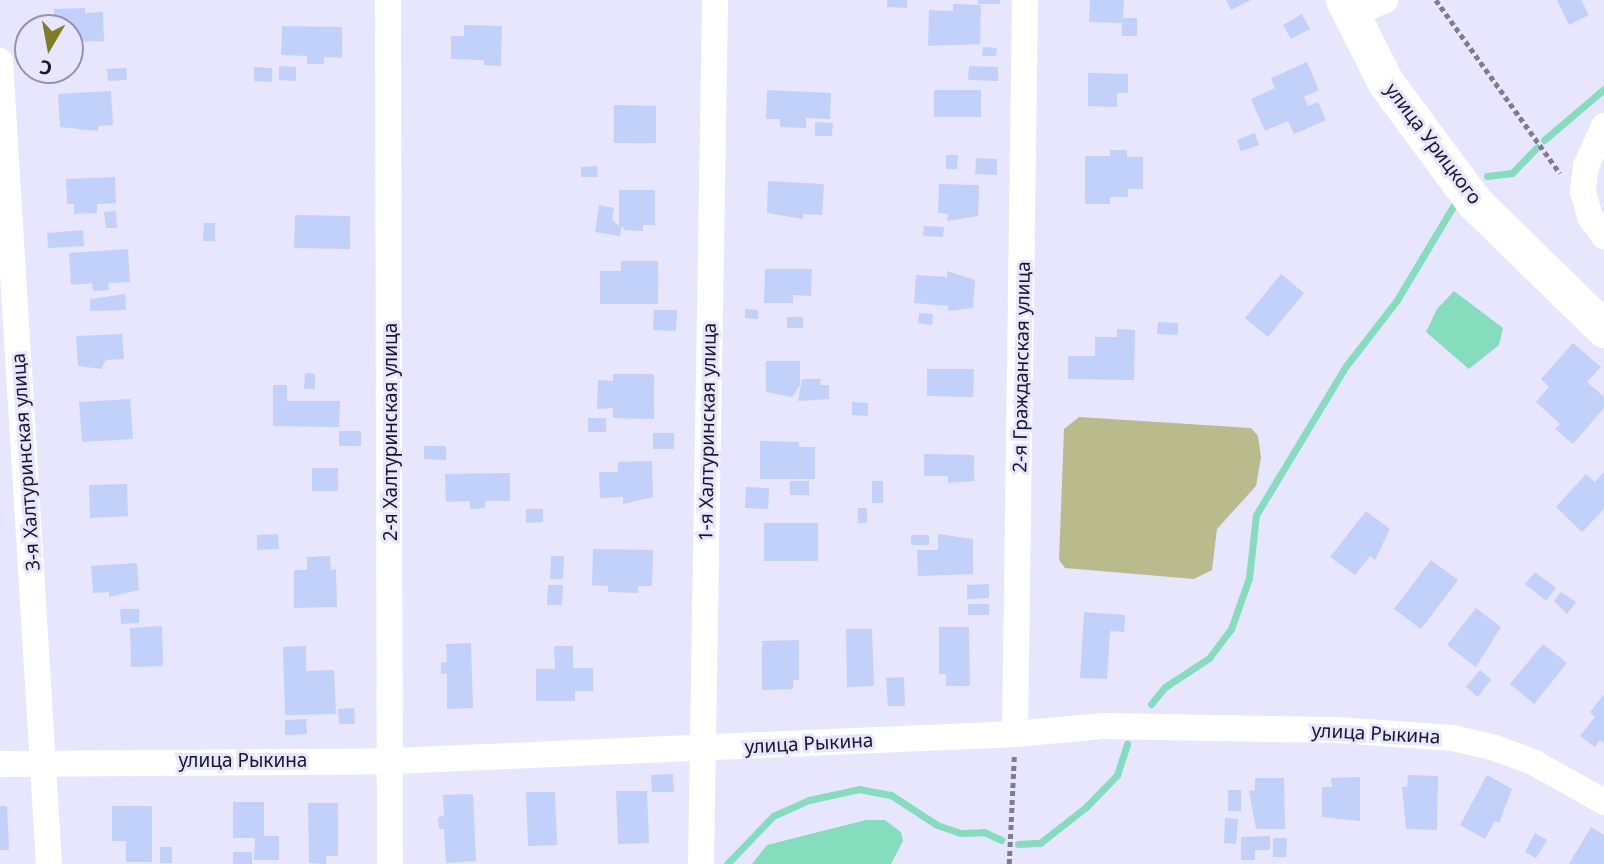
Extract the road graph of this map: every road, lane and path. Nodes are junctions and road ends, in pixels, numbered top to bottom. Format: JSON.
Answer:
{"nodes":[{"id":1,"x":388,"y":0,"type":"edge"},
{"id":2,"x":715,"y":0,"type":"edge"},
{"id":3,"x":1025,"y":0,"type":"edge"},
{"id":4,"x":1385,"y":0,"type":"edge"},
{"id":5,"x":1436,"y":0,"type":"edge"},
{"id":6,"x":1348,"y":7,"type":"edge"},
{"id":7,"x":0,"y":61,"type":"edge"},
{"id":8,"x":1604,"y":126,"type":"edge"},
{"id":9,"x":1597,"y":226,"type":"edge"},
{"id":10,"x":1604,"y":329,"type":"edge"},
{"id":11,"x":1015,"y":734,"type":"junction"},
{"id":12,"x":702,"y":749,"type":"junction"},
{"id":13,"x":44,"y":761,"type":"junction"},
{"id":14,"x":393,"y":761,"type":"junction"},
{"id":15,"x":0,"y":764,"type":"edge"},
{"id":16,"x":1604,"y":802,"type":"edge"},
{"id":17,"x":49,"y":864,"type":"edge"},
{"id":18,"x":390,"y":864,"type":"edge"},
{"id":19,"x":701,"y":864,"type":"edge"},
{"id":20,"x":1009,"y":864,"type":"edge"}],
"edges":[{"from":1,"to":14,"type":"street","name":"2-я Халтуринская улица"},
{"from":2,"to":12,"type":"street","name":"1-я Халтуринская улица"},
{"from":3,"to":11,"type":"street","name":"2-я Гражданская улица"},
{"from":4,"to":6,"type":"street"},
{"from":5,"to":9,"type":"path"},
{"from":6,"to":10,"type":"main road","name":"улица Урицкого"},
{"from":7,"to":13,"type":"street","name":"3-я Халтуринская улица"},
{"from":8,"to":9,"type":"street"},
{"from":11,"to":12,"type":"street","name":"улица Рыкина"},
{"from":11,"to":16,"type":"street","name":"улица Рыкина"},
{"from":11,"to":20,"type":"path"},
{"from":12,"to":14,"type":"street","name":"улица Рыкина"},
{"from":12,"to":19,"type":"street","name":"1-я Халтуринская улица"},
{"from":13,"to":14,"type":"street","name":"улица Рыкина"},
{"from":13,"to":15,"type":"street","name":"улица Рыкина"},
{"from":13,"to":17,"type":"street","name":"3-я Халтуринская улица"},
{"from":14,"to":18,"type":"street","name":"2-я Халтуринская улица"}]}
